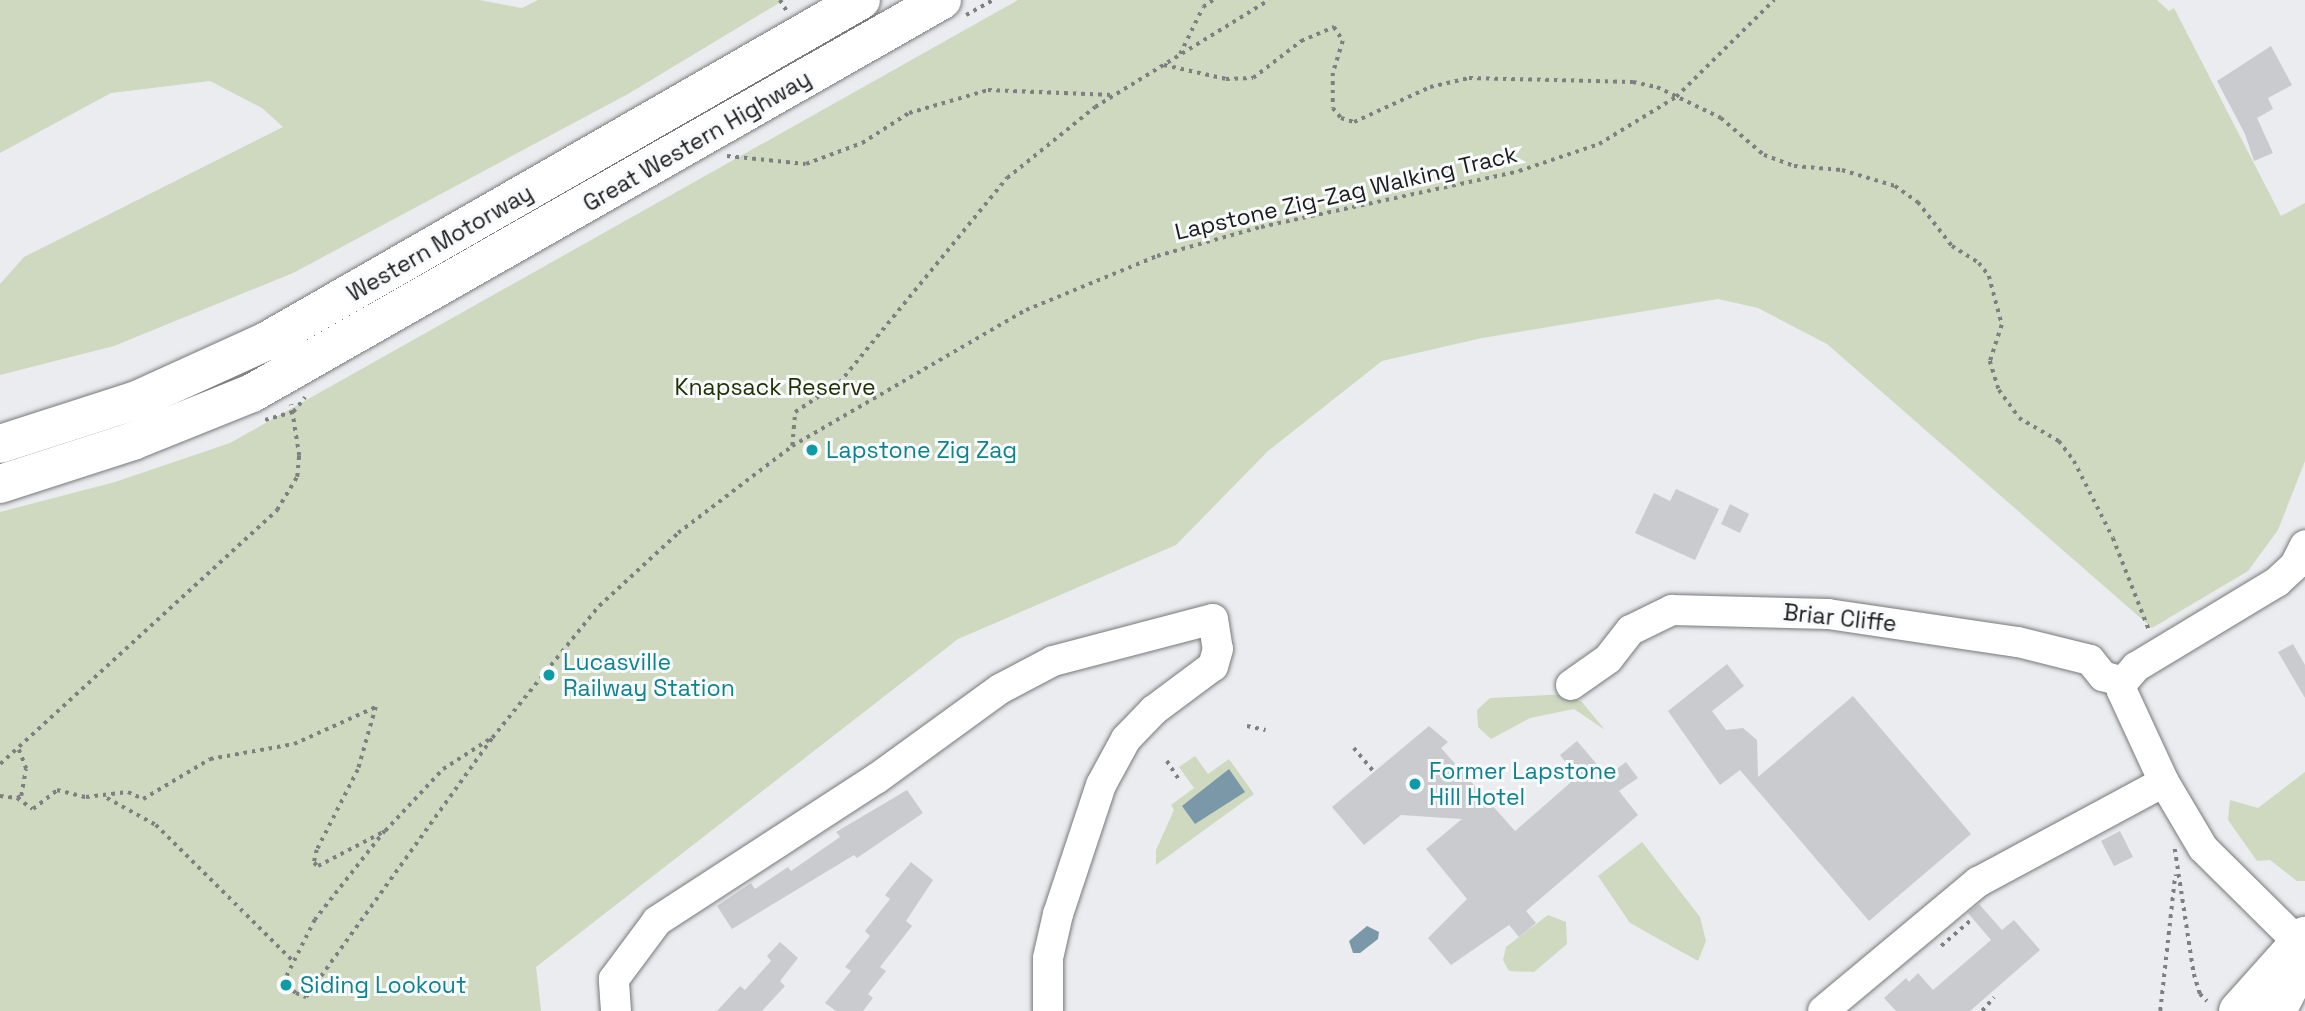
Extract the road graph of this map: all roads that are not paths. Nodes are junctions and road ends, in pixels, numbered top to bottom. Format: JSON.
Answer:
{"nodes":[{"id":1,"x":861,"y":0,"type":"edge"},
{"id":2,"x":942,"y":0,"type":"edge"},
{"id":3,"x":452,"y":281,"type":"joint"},
{"id":4,"x":0,"y":444,"type":"edge"},
{"id":5,"x":0,"y":484,"type":"edge"},
{"id":6,"x":2305,"y":545,"type":"edge"},
{"id":7,"x":2123,"y":682,"type":"junction"},
{"id":8,"x":1571,"y":685,"type":"dead end"},
{"id":9,"x":2164,"y":782,"type":"junction"},
{"id":10,"x":2303,"y":941,"type":"edge"},
{"id":11,"x":2305,"y":988,"type":"edge"},
{"id":12,"x":2222,"y":1006,"type":"edge"},
{"id":13,"x":616,"y":1011,"type":"edge"},
{"id":14,"x":1048,"y":1011,"type":"edge"},
{"id":15,"x":1823,"y":1011,"type":"edge"},
{"id":16,"x":2277,"y":1011,"type":"edge"},
{"id":17,"x":2284,"y":1011,"type":"edge"}],
"edges":[{"from":1,"to":4,"type":"highway","name":"Western Motorway"},
{"from":2,"to":3,"type":"highway","name":"Great Western Highway"},
{"from":3,"to":5,"type":"highway","name":"Western Motorway"},
{"from":6,"to":7,"type":"street"},
{"from":7,"to":8,"type":"street","name":"Briar Cliffe"},
{"from":7,"to":9,"type":"street"},
{"from":9,"to":10,"type":"street"},
{"from":9,"to":15,"type":"street"},
{"from":10,"to":12,"type":"highway"},
{"from":10,"to":16,"type":"highway"},
{"from":11,"to":17,"type":"highway"},
{"from":13,"to":14,"type":"street"}]}
